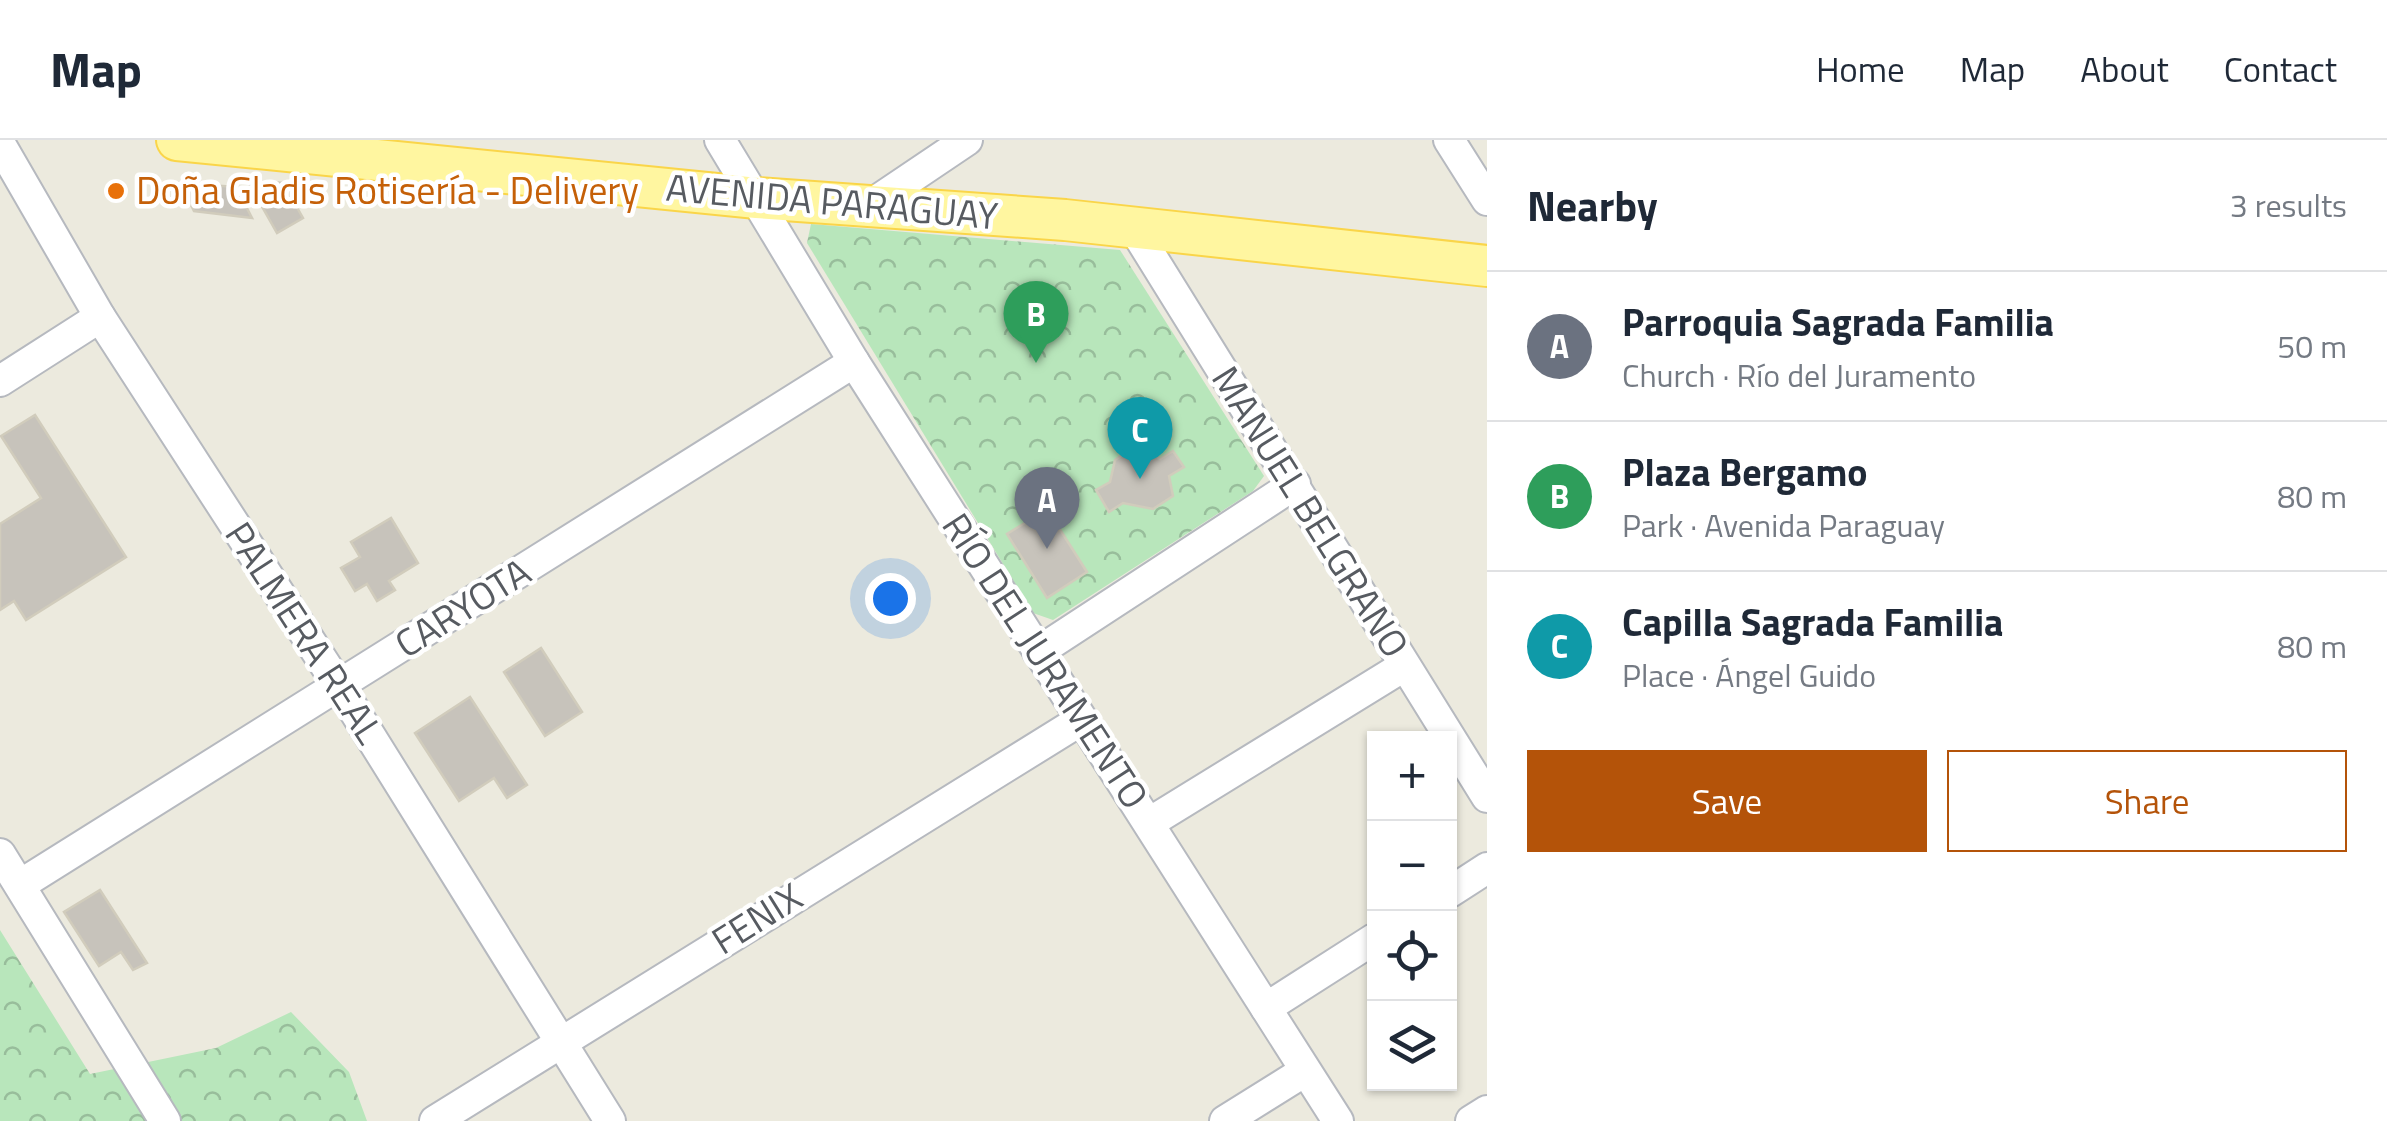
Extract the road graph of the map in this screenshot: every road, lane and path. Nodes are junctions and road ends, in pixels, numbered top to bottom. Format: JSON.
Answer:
{"nodes":[{"id":1,"x":177,"y":140,"type":"edge"},
{"id":2,"x":720,"y":140,"type":"edge"},
{"id":3,"x":968,"y":140,"type":"edge"},
{"id":4,"x":1449,"y":140,"type":"edge"},
{"id":5,"x":0,"y":144,"type":"edge"},
{"id":6,"x":756,"y":198,"type":"junction"},
{"id":7,"x":1487,"y":200,"type":"edge"},
{"id":8,"x":870,"y":206,"type":"junction"},
{"id":9,"x":1132,"y":227,"type":"junction"},
{"id":10,"x":1487,"y":266,"type":"edge"},
{"id":11,"x":100,"y":317,"type":"junction"},
{"id":12,"x":854,"y":362,"type":"junction"},
{"id":13,"x":0,"y":381,"type":"edge"},
{"id":14,"x":1295,"y":484,"type":"junction"},
{"id":15,"x":1038,"y":652,"type":"junction"},
{"id":16,"x":1404,"y":666,"type":"junction"},
{"id":17,"x":339,"y":686,"type":"junction"},
{"id":18,"x":1081,"y":720,"type":"junction"},
{"id":19,"x":1487,"y":796,"type":"edge"},
{"id":20,"x":1149,"y":823,"type":"junction"},
{"id":21,"x":0,"y":854,"type":"edge"},
{"id":22,"x":1487,"y":868,"type":"edge"},
{"id":23,"x":20,"y":885,"type":"junction"},
{"id":24,"x":1457,"y":887,"type":"edge"},
{"id":25,"x":1367,"y":943,"type":"edge"},
{"id":26,"x":1266,"y":1008,"type":"junction"},
{"id":27,"x":562,"y":1040,"type":"junction"},
{"id":28,"x":1306,"y":1071,"type":"junction"},
{"id":29,"x":1487,"y":1111,"type":"edge"},
{"id":30,"x":165,"y":1121,"type":"edge"},
{"id":31,"x":435,"y":1121,"type":"edge"},
{"id":32,"x":610,"y":1121,"type":"edge"},
{"id":33,"x":1225,"y":1121,"type":"edge"},
{"id":34,"x":1338,"y":1121,"type":"edge"},
{"id":35,"x":1471,"y":1121,"type":"edge"}],
"edges":[{"from":1,"to":6,"type":"main road","name":"AVENIDA PARAGUAY"},
{"from":2,"to":6,"type":"street","name":"RÍO DEL JURAMENTO"},
{"from":3,"to":8,"type":"street"},
{"from":4,"to":7,"type":"street"},
{"from":5,"to":11,"type":"street","name":"PALMERA REAL"},
{"from":6,"to":8,"type":"main road","name":"AVENIDA PARAGUAY"},
{"from":6,"to":12,"type":"street","name":"RÍO DEL JURAMENTO"},
{"from":8,"to":9,"type":"main road","name":"AVENIDA PARAGUAY"},
{"from":9,"to":10,"type":"main road","name":"AVENIDA PARAGUAY"},
{"from":9,"to":14,"type":"street","name":"MANUEL BELGRANO"},
{"from":11,"to":13,"type":"street"},
{"from":11,"to":17,"type":"street","name":"PALMERA REAL"},
{"from":12,"to":15,"type":"street","name":"RÍO DEL JURAMENTO"},
{"from":12,"to":17,"type":"street","name":"CARYOTA"},
{"from":14,"to":15,"type":"street"},
{"from":14,"to":16,"type":"street","name":"MANUEL BELGRANO"},
{"from":15,"to":18,"type":"street","name":"RÍO DEL JURAMENTO"},
{"from":16,"to":19,"type":"street","name":"MANUEL BELGRANO"},
{"from":16,"to":20,"type":"street"},
{"from":17,"to":23,"type":"street","name":"CARYOTA"},
{"from":17,"to":27,"type":"street","name":"PALMERA REAL"},
{"from":18,"to":20,"type":"street","name":"RÍO DEL JURAMENTO"},
{"from":18,"to":27,"type":"street","name":"FENIX"},
{"from":20,"to":26,"type":"street","name":"RÍO DEL JURAMENTO"},
{"from":21,"to":23,"type":"street"},
{"from":22,"to":24,"type":"street"},
{"from":23,"to":30,"type":"street"},
{"from":25,"to":26,"type":"street"},
{"from":26,"to":28,"type":"street","name":"RÍO DEL JURAMENTO"},
{"from":27,"to":31,"type":"street","name":"FENIX"},
{"from":27,"to":32,"type":"street","name":"PALMERA REAL"},
{"from":28,"to":33,"type":"street"},
{"from":28,"to":34,"type":"street","name":"RÍO DEL JURAMENTO"},
{"from":29,"to":35,"type":"street"}]}
